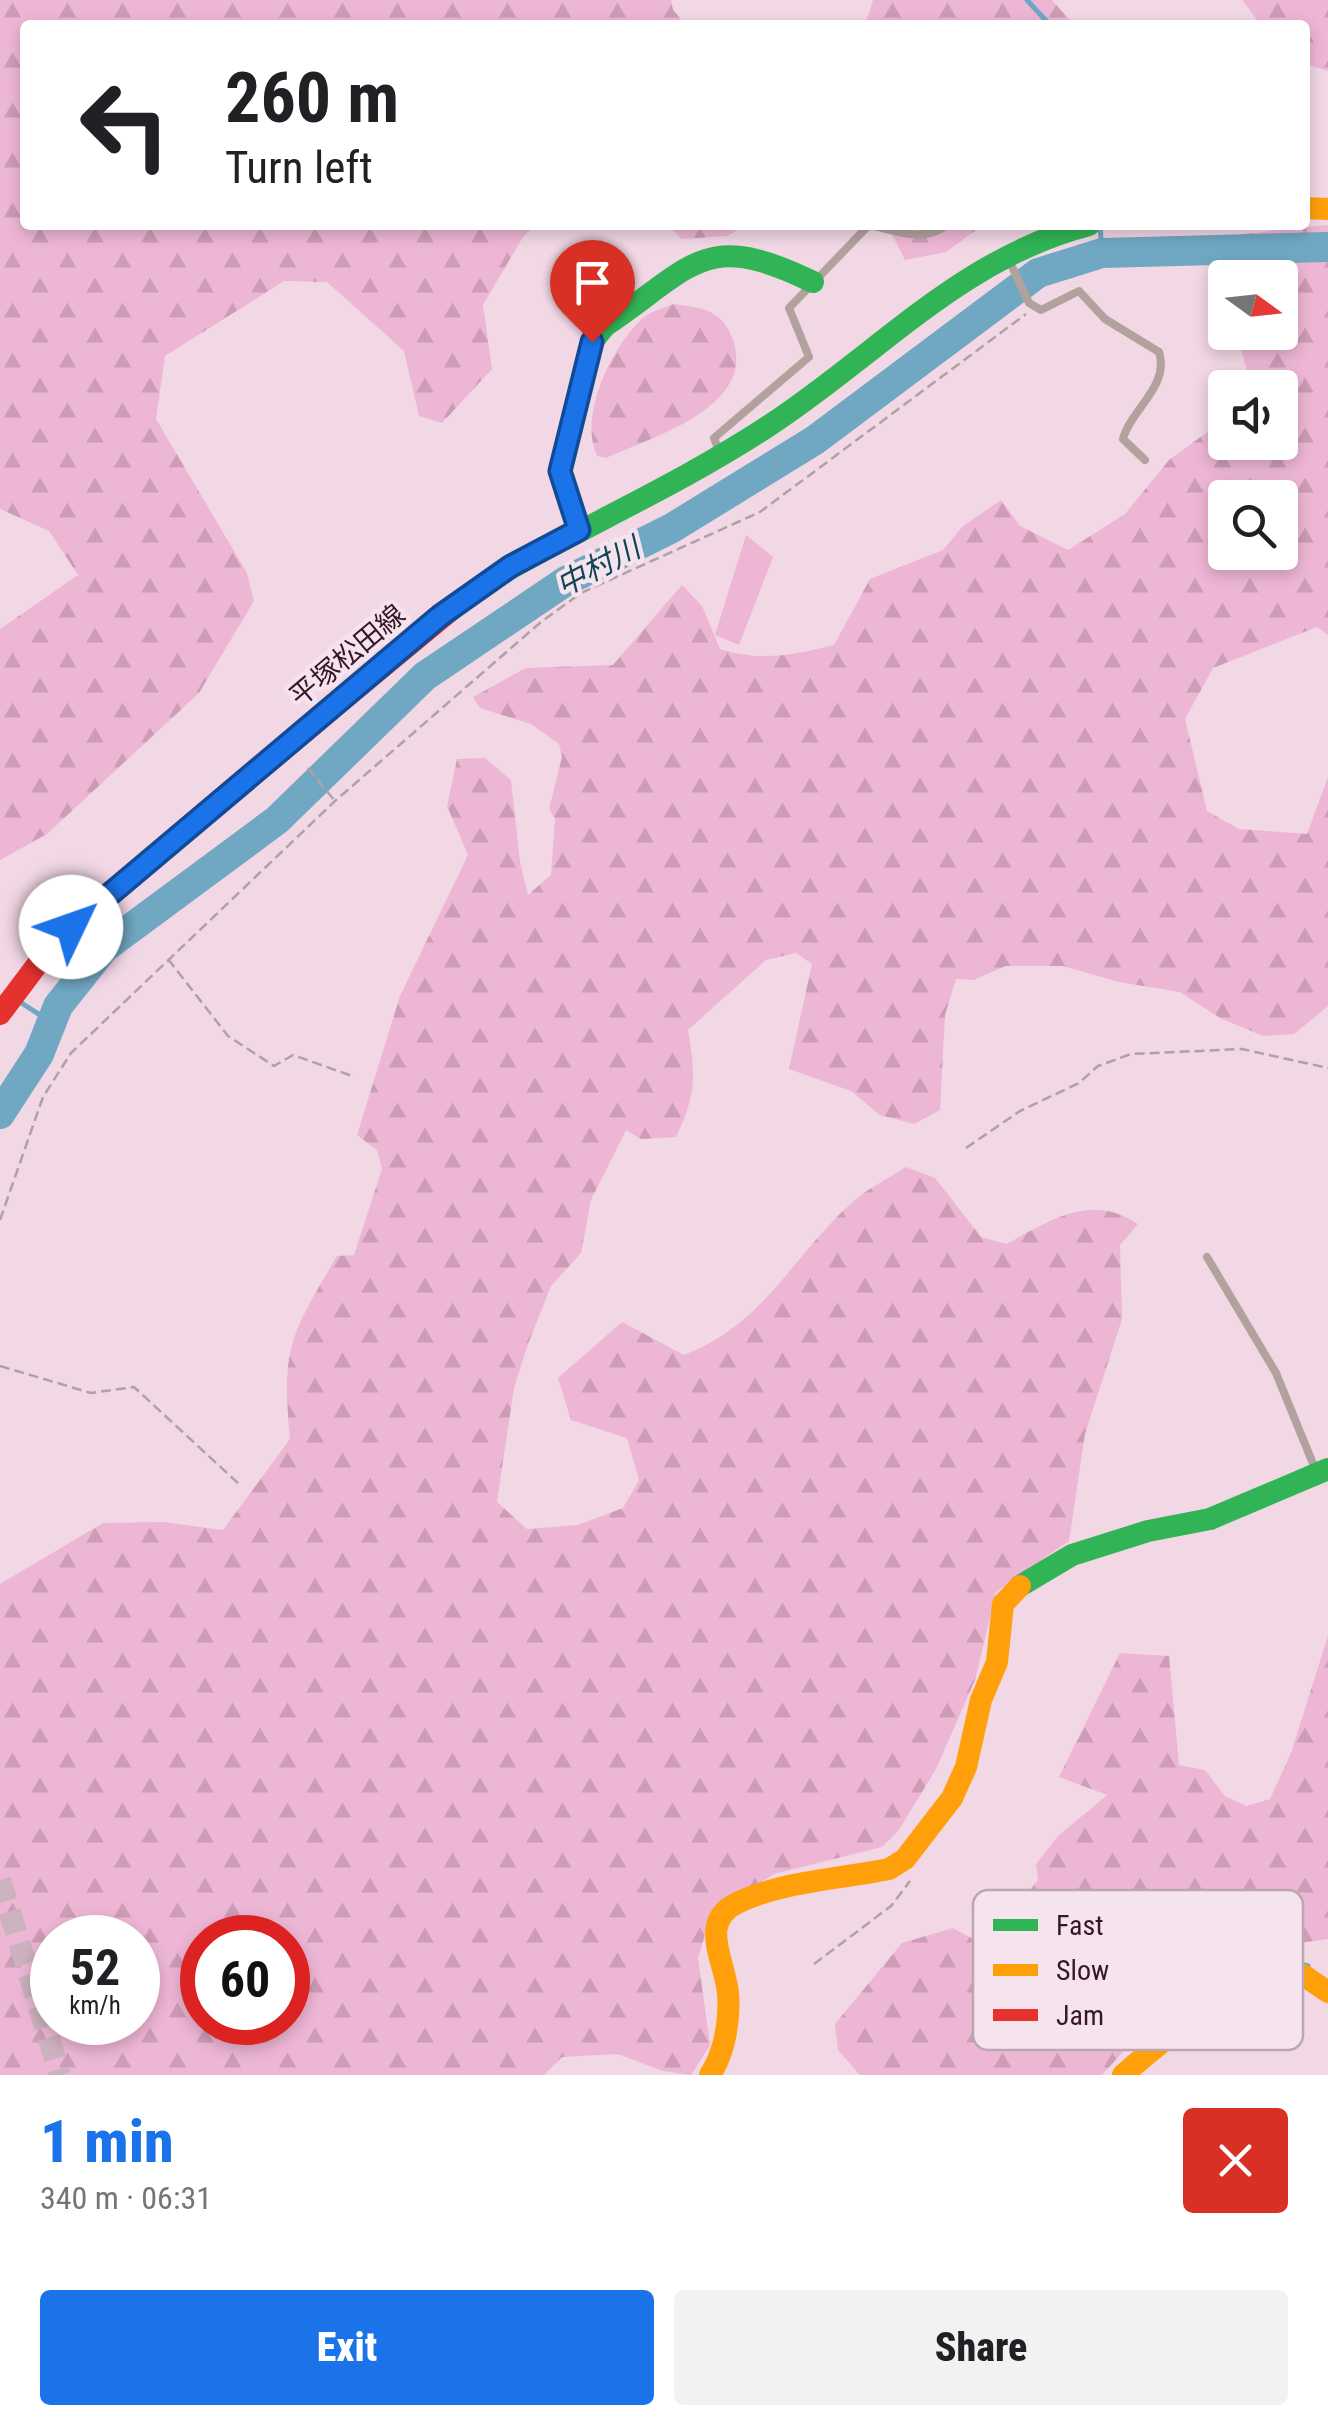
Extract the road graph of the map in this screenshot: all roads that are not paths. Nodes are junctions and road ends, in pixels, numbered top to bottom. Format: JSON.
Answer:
{"nodes":[{"id":1,"x":864,"y":230,"type":"edge"},
{"id":2,"x":892,"y":230,"type":"edge"},
{"id":3,"x":935,"y":230,"type":"edge"},
{"id":4,"x":1077,"y":230,"type":"edge"},
{"id":5,"x":1008,"y":260,"type":"junction"},
{"id":6,"x":813,"y":282,"type":"junction"},
{"id":7,"x":721,"y":457,"type":"junction"},
{"id":8,"x":1145,"y":460,"type":"dead end"},
{"id":9,"x":579,"y":530,"type":"junction"},
{"id":10,"x":0,"y":1014,"type":"edge"},
{"id":11,"x":1207,"y":1258,"type":"dead end"},
{"id":12,"x":1322,"y":1471,"type":"edge"},
{"id":13,"x":1303,"y":1975,"type":"edge"},
{"id":14,"x":1328,"y":1992,"type":"edge"},
{"id":15,"x":1154,"y":2050,"type":"edge"},
{"id":16,"x":710,"y":2075,"type":"edge"},
{"id":17,"x":1122,"y":2075,"type":"edge"}],
"edges":[{"from":1,"to":6,"type":"lane"},
{"from":2,"to":3,"type":"lane"},
{"from":4,"to":5,"type":"street","name":"平塚松田線"},
{"from":5,"to":7,"type":"street","name":"平塚松田線"},
{"from":5,"to":8,"type":"lane"},
{"from":6,"to":7,"type":"lane"},
{"from":6,"to":9,"type":"street"},
{"from":7,"to":9,"type":"street","name":"平塚松田線"},
{"from":9,"to":10,"type":"street","name":"平塚松田線"},
{"from":11,"to":12,"type":"lane"},
{"from":12,"to":16,"type":"street"},
{"from":13,"to":14,"type":"street"},
{"from":15,"to":17,"type":"street"}]}
